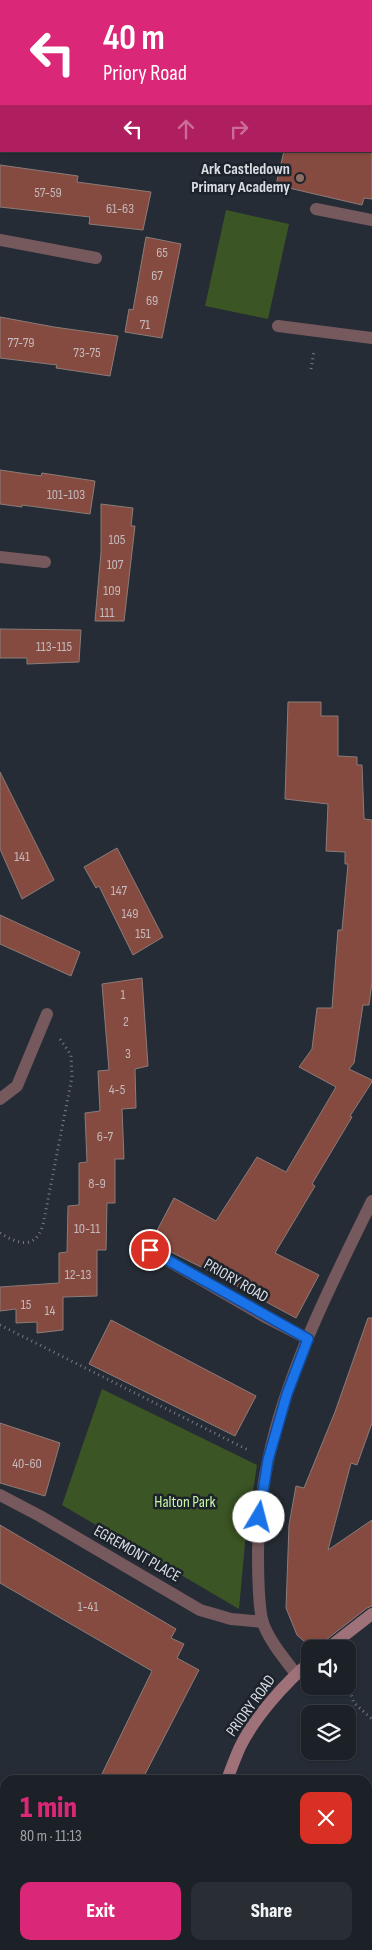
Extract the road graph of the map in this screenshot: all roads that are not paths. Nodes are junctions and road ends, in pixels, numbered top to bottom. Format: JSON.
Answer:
{"nodes":[{"id":1,"x":316,"y":209,"type":"dead end"},
{"id":2,"x":372,"y":220,"type":"edge"},
{"id":3,"x":0,"y":240,"type":"edge"},
{"id":4,"x":96,"y":258,"type":"dead end"},
{"id":5,"x":278,"y":326,"type":"dead end"},
{"id":6,"x":372,"y":338,"type":"edge"},
{"id":7,"x":0,"y":557,"type":"edge"},
{"id":8,"x":45,"y":562,"type":"dead end"},
{"id":9,"x":47,"y":1014,"type":"dead end"},
{"id":10,"x":0,"y":1100,"type":"edge"},
{"id":11,"x":372,"y":1201,"type":"edge"},
{"id":12,"x":150,"y":1250,"type":"dead end"},
{"id":13,"x":308,"y":1339,"type":"junction"},
{"id":14,"x":0,"y":1495,"type":"edge"},
{"id":15,"x":372,"y":1614,"type":"edge"},
{"id":16,"x":263,"y":1622,"type":"junction"},
{"id":17,"x":339,"y":1640,"type":"edge"},
{"id":18,"x":301,"y":1670,"type":"edge"},
{"id":19,"x":296,"y":1674,"type":"junction"},
{"id":20,"x":229,"y":1775,"type":"edge"}],
"edges":[{"from":1,"to":2,"type":"street"},
{"from":3,"to":4,"type":"street"},
{"from":5,"to":6,"type":"street"},
{"from":7,"to":8,"type":"street"},
{"from":9,"to":10,"type":"street"},
{"from":11,"to":13,"type":"street","name":"PRIORY ROAD"},
{"from":12,"to":13,"type":"street","name":"PRIORY ROAD"},
{"from":13,"to":16,"type":"street","name":"PRIORY ROAD"},
{"from":14,"to":16,"type":"street","name":"EGREMONT PLACE"},
{"from":15,"to":17,"type":"street"},
{"from":16,"to":19,"type":"street","name":"PRIORY ROAD"},
{"from":18,"to":19,"type":"street"},
{"from":19,"to":20,"type":"street","name":"PRIORY ROAD"}]}
